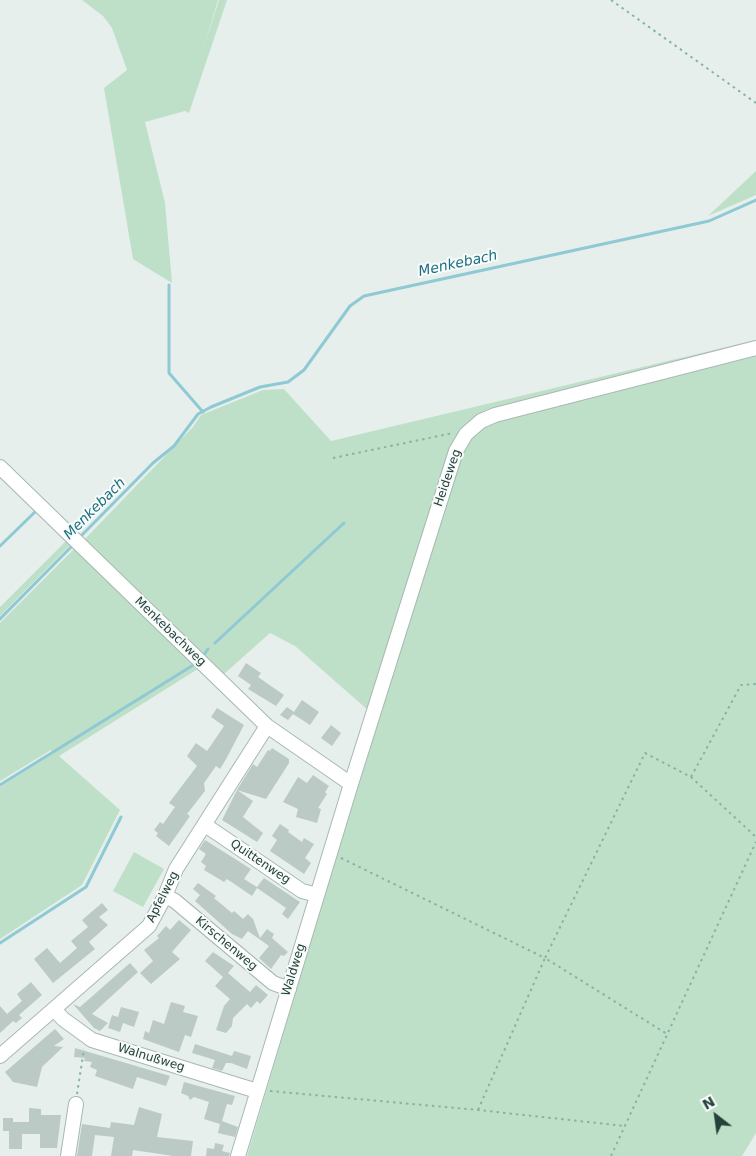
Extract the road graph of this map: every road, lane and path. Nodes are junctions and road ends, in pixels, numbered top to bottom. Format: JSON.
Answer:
{"nodes":[{"id":1,"x":611,"y":0,"type":"edge"},
{"id":2,"x":756,"y":103,"type":"edge"},
{"id":3,"x":756,"y":348,"type":"edge"},
{"id":4,"x":466,"y":434,"type":"junction"},
{"id":5,"x":333,"y":458,"type":"dead end"},
{"id":6,"x":0,"y":467,"type":"edge"},
{"id":7,"x":756,"y":684,"type":"edge"},
{"id":8,"x":267,"y":726,"type":"junction"},
{"id":9,"x":691,"y":777,"type":"junction"},
{"id":10,"x":350,"y":784,"type":"junction"},
{"id":11,"x":205,"y":825,"type":"junction"},
{"id":12,"x":756,"y":837,"type":"edge"},
{"id":13,"x":756,"y":842,"type":"edge"},
{"id":14,"x":330,"y":853,"type":"junction"},
{"id":15,"x":316,"y":895,"type":"junction"},
{"id":16,"x":165,"y":896,"type":"junction"},
{"id":17,"x":545,"y":958,"type":"junction"},
{"id":18,"x":289,"y":989,"type":"junction"},
{"id":19,"x":54,"y":1008,"type":"junction"},
{"id":20,"x":667,"y":1034,"type":"junction"},
{"id":21,"x":86,"y":1037,"type":"junction"},
{"id":22,"x":0,"y":1056,"type":"edge"},
{"id":23,"x":257,"y":1091,"type":"junction"},
{"id":24,"x":76,"y":1104,"type":"joint"},
{"id":25,"x":478,"y":1110,"type":"junction"},
{"id":26,"x":625,"y":1126,"type":"junction"},
{"id":27,"x":68,"y":1156,"type":"edge"},
{"id":28,"x":238,"y":1156,"type":"edge"},
{"id":29,"x":611,"y":1156,"type":"edge"}],
"edges":[{"from":1,"to":2,"type":"path"},
{"from":3,"to":4,"type":"street","name":"Heideweg"},
{"from":4,"to":5,"type":"path"},
{"from":4,"to":10,"type":"street","name":"Heideweg"},
{"from":6,"to":8,"type":"street","name":"Menkebachweg"},
{"from":7,"to":9,"type":"path"},
{"from":8,"to":10,"type":"street","name":"Menkebachweg"},
{"from":8,"to":11,"type":"street","name":"Apfelweg"},
{"from":9,"to":12,"type":"path"},
{"from":9,"to":17,"type":"path"},
{"from":10,"to":14,"type":"street","name":"Waldweg"},
{"from":11,"to":15,"type":"street","name":"Quittenweg"},
{"from":11,"to":16,"type":"street","name":"Apfelweg"},
{"from":13,"to":20,"type":"path"},
{"from":14,"to":15,"type":"street","name":"Waldweg"},
{"from":14,"to":17,"type":"path"},
{"from":15,"to":18,"type":"street","name":"Waldweg"},
{"from":16,"to":18,"type":"street","name":"Kirschenweg"},
{"from":16,"to":19,"type":"street","name":"Apfelweg"},
{"from":17,"to":20,"type":"path"},
{"from":17,"to":25,"type":"path"},
{"from":18,"to":23,"type":"street","name":"Waldweg"},
{"from":19,"to":21,"type":"street","name":"Walnußweg"},
{"from":19,"to":22,"type":"street","name":"Apfelweg"},
{"from":20,"to":26,"type":"path"},
{"from":21,"to":23,"type":"street","name":"Walnußweg"},
{"from":21,"to":24,"type":"path"},
{"from":23,"to":25,"type":"path"},
{"from":23,"to":28,"type":"street","name":"Waldweg"},
{"from":24,"to":27,"type":"street"},
{"from":25,"to":26,"type":"path"},
{"from":26,"to":29,"type":"path"}]}
